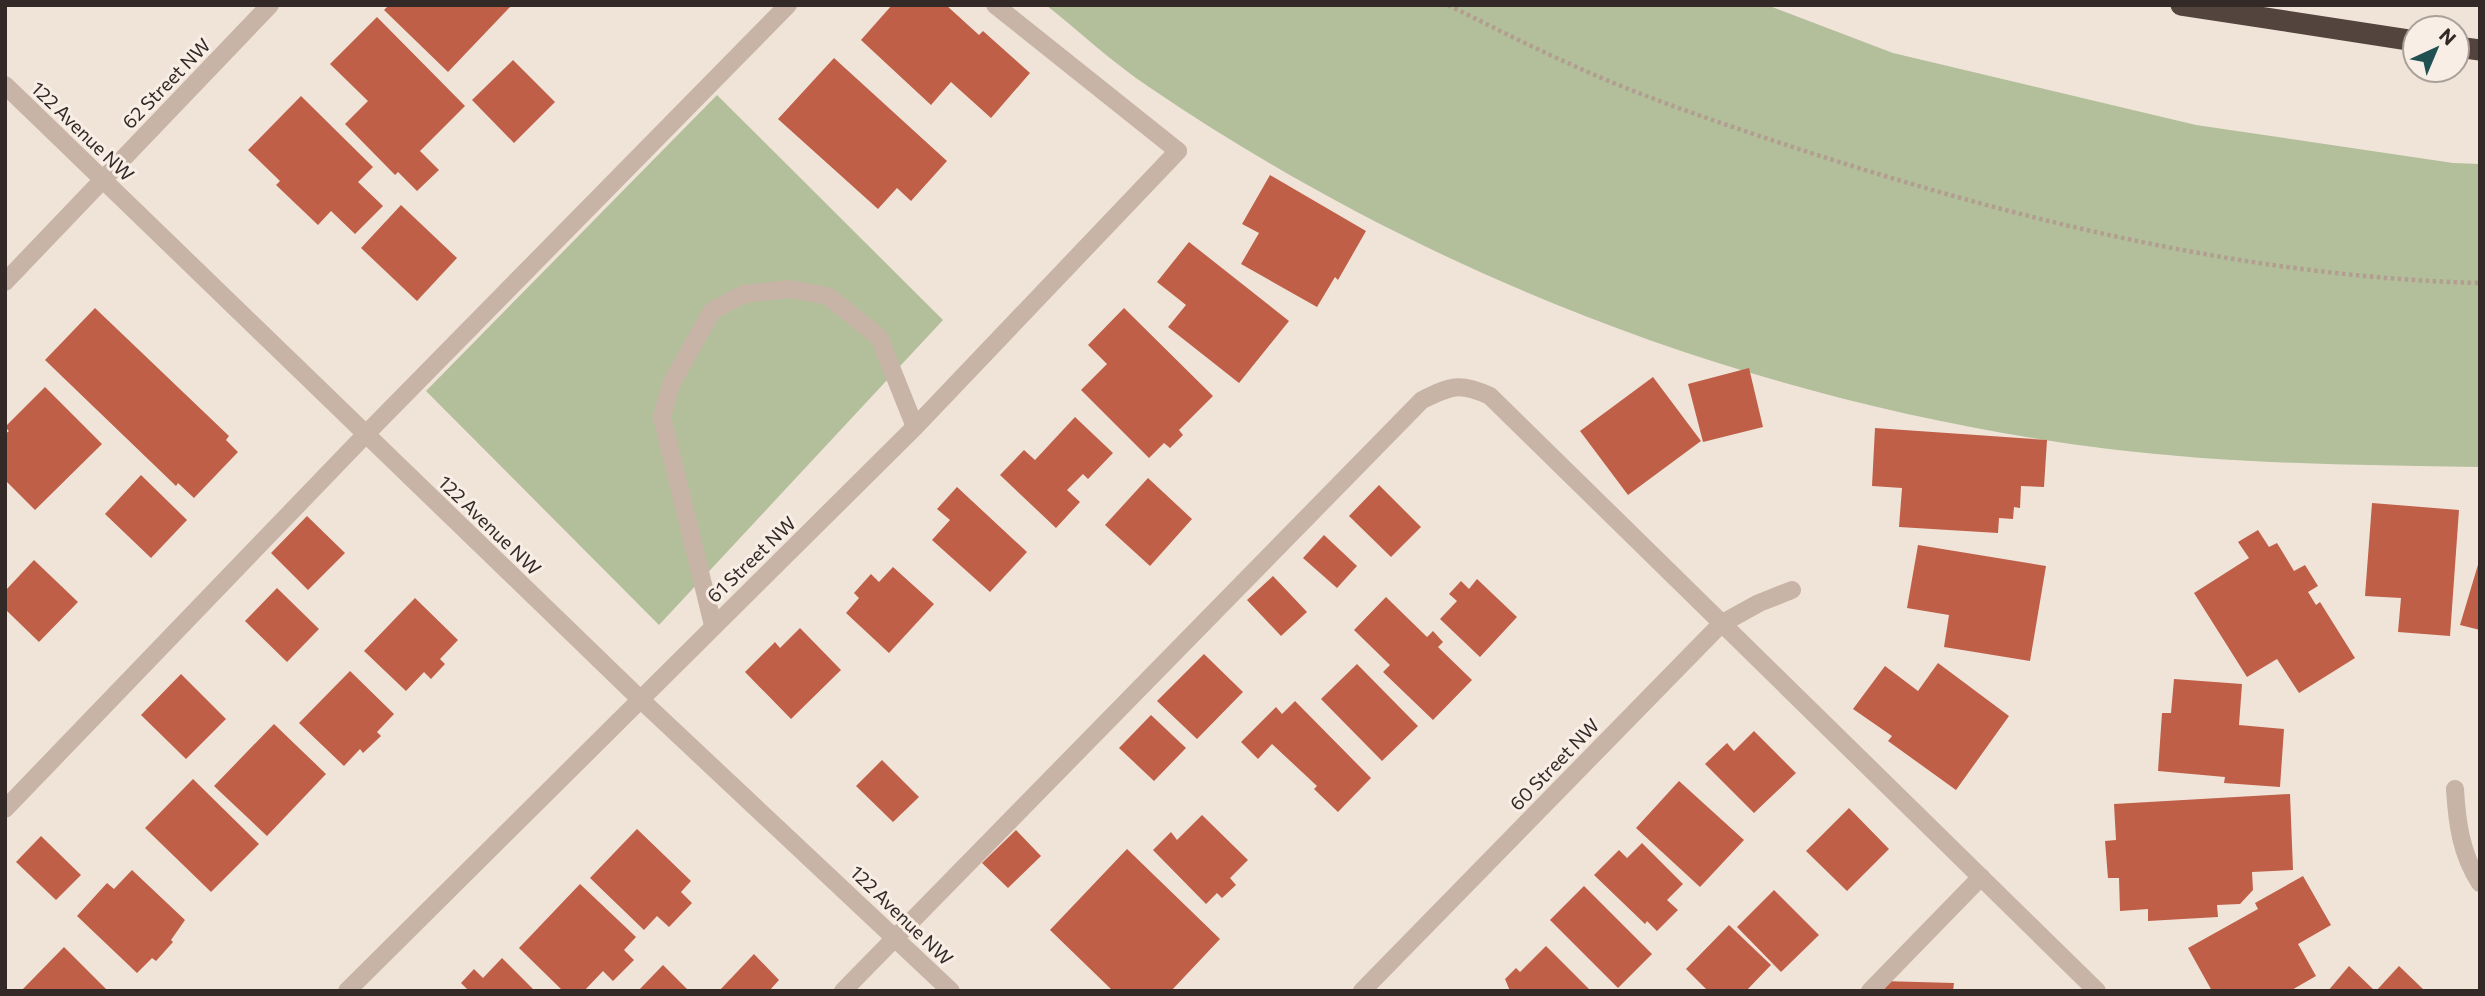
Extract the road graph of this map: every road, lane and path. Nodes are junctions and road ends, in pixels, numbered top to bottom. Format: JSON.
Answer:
{"nodes":[{"id":1,"x":270,"y":5,"type":"edge"},
{"id":2,"x":788,"y":5,"type":"edge"},
{"id":3,"x":995,"y":5,"type":"edge"},
{"id":4,"x":1448,"y":5,"type":"edge"},
{"id":5,"x":2181,"y":5,"type":"edge"},
{"id":6,"x":2401,"y":39,"type":"edge"},
{"id":7,"x":5,"y":85,"type":"edge"},
{"id":8,"x":103,"y":179,"type":"junction"},
{"id":9,"x":5,"y":282,"type":"edge"},
{"id":10,"x":2480,"y":283,"type":"edge"},
{"id":11,"x":915,"y":427,"type":"junction"},
{"id":12,"x":366,"y":434,"type":"junction"},
{"id":13,"x":1792,"y":590,"type":"dead end"},
{"id":14,"x":1721,"y":624,"type":"junction"},
{"id":15,"x":713,"y":625,"type":"junction"},
{"id":16,"x":639,"y":698,"type":"junction"},
{"id":17,"x":2455,"y":789,"type":"dead end"},
{"id":18,"x":5,"y":810,"type":"edge"},
{"id":19,"x":1981,"y":877,"type":"junction"},
{"id":20,"x":2480,"y":883,"type":"edge"},
{"id":21,"x":896,"y":937,"type":"junction"},
{"id":22,"x":347,"y":991,"type":"edge"},
{"id":23,"x":843,"y":991,"type":"edge"},
{"id":24,"x":951,"y":991,"type":"edge"},
{"id":25,"x":1362,"y":991,"type":"edge"},
{"id":26,"x":1870,"y":991,"type":"edge"},
{"id":27,"x":2097,"y":991,"type":"edge"}],
"edges":[{"from":1,"to":8,"type":"street","name":"62 Street NW"},
{"from":2,"to":12,"type":"street"},
{"from":3,"to":11,"type":"street","name":"61 Street NW"},
{"from":4,"to":10,"type":"path"},
{"from":5,"to":6,"type":"highway"},
{"from":7,"to":8,"type":"street","name":"122 Avenue NW"},
{"from":8,"to":9,"type":"street","name":"62 Street NW"},
{"from":8,"to":12,"type":"street","name":"122 Avenue NW"},
{"from":11,"to":15,"type":"street","name":"61 Street NW"},
{"from":11,"to":15,"type":"street"},
{"from":12,"to":16,"type":"street","name":"122 Avenue NW"},
{"from":12,"to":18,"type":"street"},
{"from":13,"to":14,"type":"street","name":"60 Street NW"},
{"from":14,"to":19,"type":"street"},
{"from":14,"to":21,"type":"street"},
{"from":14,"to":25,"type":"street","name":"60 Street NW"},
{"from":15,"to":16,"type":"street","name":"61 Street NW"},
{"from":16,"to":21,"type":"street","name":"122 Avenue NW"},
{"from":16,"to":22,"type":"street","name":"61 Street NW"},
{"from":17,"to":20,"type":"street"},
{"from":19,"to":26,"type":"street"},
{"from":19,"to":27,"type":"street"},
{"from":21,"to":23,"type":"street"},
{"from":21,"to":24,"type":"street","name":"122 Avenue NW"}]}
